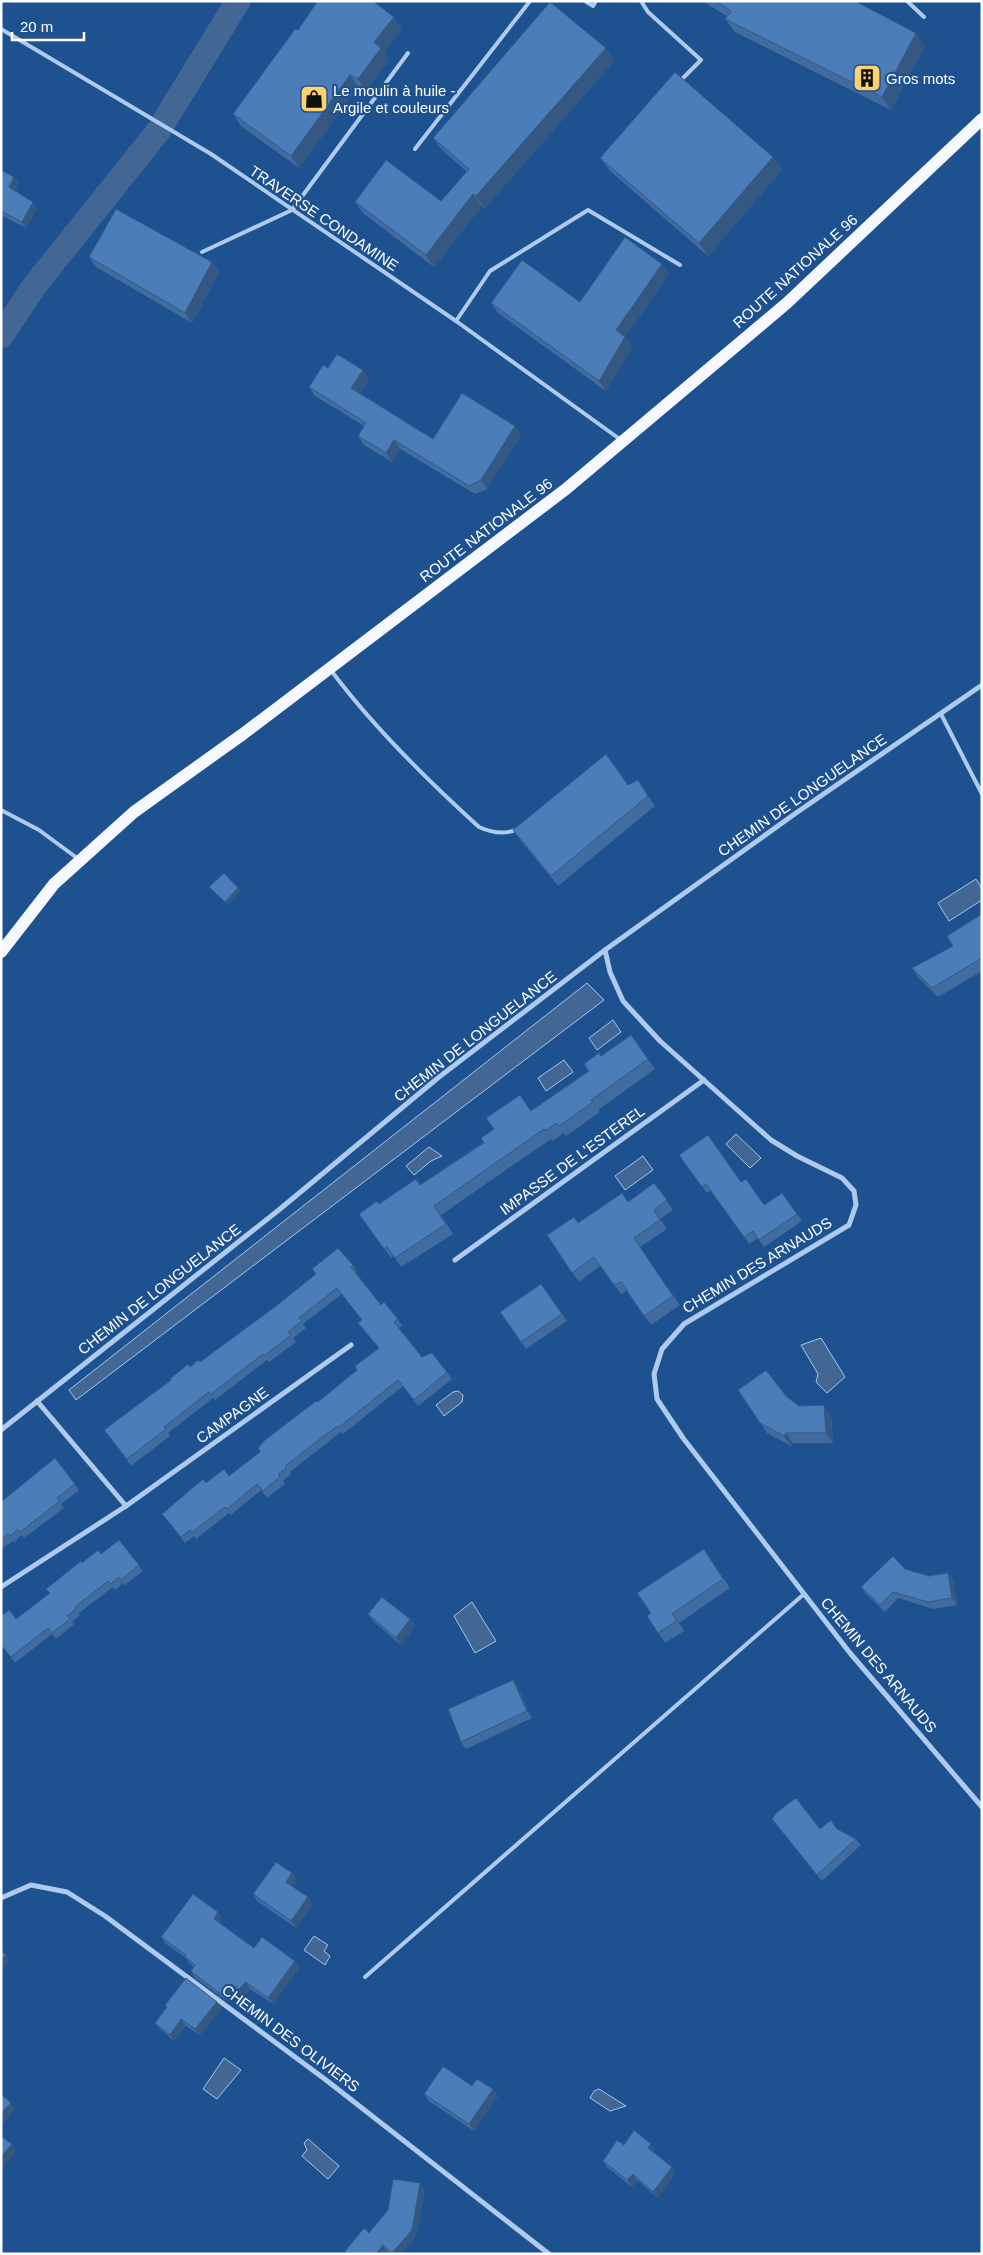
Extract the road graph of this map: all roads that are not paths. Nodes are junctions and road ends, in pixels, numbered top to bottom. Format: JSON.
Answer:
{"nodes":[{"id":1,"x":530,"y":1,"type":"edge"},
{"id":2,"x":585,"y":1,"type":"edge"},
{"id":3,"x":596,"y":1,"type":"edge"},
{"id":4,"x":642,"y":1,"type":"edge"},
{"id":5,"x":907,"y":1,"type":"edge"},
{"id":6,"x":924,"y":17,"type":"dead end"},
{"id":7,"x":1,"y":29,"type":"edge"},
{"id":8,"x":408,"y":53,"type":"dead end"},
{"id":9,"x":674,"y":87,"type":"edge"},
{"id":10,"x":982,"y":119,"type":"edge"},
{"id":11,"x":414,"y":149,"type":"dead end"},
{"id":12,"x":292,"y":210,"type":"junction"},
{"id":13,"x":202,"y":252,"type":"dead end"},
{"id":14,"x":680,"y":265,"type":"dead end"},
{"id":15,"x":456,"y":321,"type":"junction"},
{"id":16,"x":623,"y":441,"type":"junction"},
{"id":17,"x":330,"y":668,"type":"junction"},
{"id":18,"x":982,"y":685,"type":"edge"},
{"id":19,"x":941,"y":714,"type":"junction"},
{"id":20,"x":982,"y":794,"type":"edge"},
{"id":21,"x":1,"y":810,"type":"edge"},
{"id":22,"x":523,"y":824,"type":"edge"},
{"id":23,"x":80,"y":860,"type":"junction"},
{"id":24,"x":605,"y":950,"type":"junction"},
{"id":25,"x":1,"y":952,"type":"edge"},
{"id":26,"x":704,"y":1080,"type":"junction"},
{"id":27,"x":455,"y":1260,"type":"dead end"},
{"id":28,"x":351,"y":1345,"type":"dead end"},
{"id":29,"x":37,"y":1401,"type":"junction"},
{"id":30,"x":1,"y":1430,"type":"edge"},
{"id":31,"x":126,"y":1506,"type":"junction"},
{"id":32,"x":1,"y":1587,"type":"edge"},
{"id":33,"x":804,"y":1594,"type":"junction"},
{"id":34,"x":982,"y":1807,"type":"edge"},
{"id":35,"x":1,"y":1898,"type":"edge"},
{"id":36,"x":365,"y":1977,"type":"dead end"},
{"id":37,"x":549,"y":2254,"type":"edge"}],
"edges":[{"from":1,"to":11,"type":"lane"},
{"from":2,"to":3,"type":"lane"},
{"from":4,"to":9,"type":"lane"},
{"from":5,"to":6,"type":"lane"},
{"from":7,"to":12,"type":"lane","name":"TRAVERSE CONDAMINE"},
{"from":8,"to":12,"type":"lane"},
{"from":10,"to":16,"type":"main road","name":"ROUTE NATIONALE 96"},
{"from":12,"to":13,"type":"lane"},
{"from":12,"to":15,"type":"lane","name":"TRAVERSE CONDAMINE"},
{"from":14,"to":15,"type":"lane"},
{"from":15,"to":16,"type":"lane","name":"TRAVERSE CONDAMINE"},
{"from":16,"to":17,"type":"main road","name":"ROUTE NATIONALE 96"},
{"from":17,"to":22,"type":"lane"},
{"from":17,"to":23,"type":"main road","name":"ROUTE NATIONALE 96"},
{"from":18,"to":19,"type":"street","name":"CHEMIN DE LONGUELANCE"},
{"from":19,"to":20,"type":"lane"},
{"from":19,"to":24,"type":"street","name":"CHEMIN DE LONGUELANCE"},
{"from":21,"to":23,"type":"lane"},
{"from":23,"to":25,"type":"main road","name":"ROUTE NATIONALE 96"},
{"from":24,"to":26,"type":"street","name":"CHEMIN DES ARNAUDS"},
{"from":24,"to":29,"type":"street","name":"CHEMIN DE LONGUELANCE"},
{"from":26,"to":27,"type":"street","name":"IMPASSE DE L'ESTEREL"},
{"from":26,"to":33,"type":"street","name":"CHEMIN DES ARNAUDS"},
{"from":28,"to":31,"type":"street","name":"CAMPAGNE"},
{"from":29,"to":30,"type":"street","name":"CHEMIN DE LONGUELANCE"},
{"from":29,"to":31,"type":"street"},
{"from":31,"to":32,"type":"street","name":"CAMPAGNE"},
{"from":33,"to":34,"type":"street","name":"CHEMIN DES ARNAUDS"},
{"from":33,"to":36,"type":"lane"},
{"from":35,"to":37,"type":"street","name":"CHEMIN DES OLIVIERS"}]}
